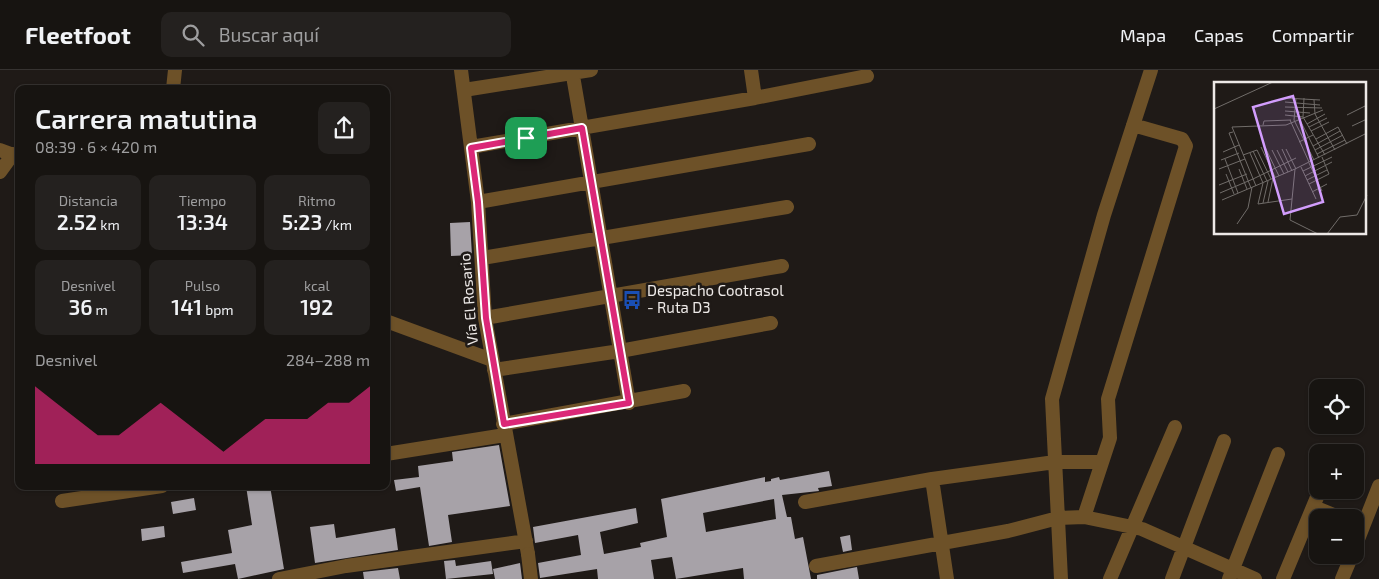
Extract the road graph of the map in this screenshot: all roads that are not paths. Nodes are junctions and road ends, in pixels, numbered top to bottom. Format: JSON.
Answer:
{"nodes":[{"id":1,"x":175,"y":70,"type":"edge"},
{"id":2,"x":461,"y":70,"type":"edge"},
{"id":3,"x":590,"y":70,"type":"edge"},
{"id":4,"x":751,"y":70,"type":"edge"},
{"id":5,"x":1151,"y":70,"type":"edge"},
{"id":6,"x":572,"y":72,"type":"edge"},
{"id":7,"x":867,"y":76,"type":"dead end"},
{"id":8,"x":173,"y":85,"type":"edge"},
{"id":9,"x":464,"y":90,"type":"junction"},
{"id":10,"x":755,"y":98,"type":"junction"},
{"id":11,"x":1133,"y":125,"type":"junction"},
{"id":12,"x":582,"y":128,"type":"junction"},
{"id":13,"x":809,"y":144,"type":"dead end"},
{"id":14,"x":471,"y":148,"type":"junction"},
{"id":15,"x":10,"y":154,"type":"edge"},
{"id":16,"x":0,"y":172,"type":"edge"},
{"id":17,"x":589,"y":182,"type":"junction"},
{"id":18,"x":478,"y":202,"type":"junction"},
{"id":19,"x":787,"y":206,"type":"dead end"},
{"id":20,"x":600,"y":238,"type":"junction"},
{"id":21,"x":482,"y":258,"type":"junction"},
{"id":22,"x":782,"y":266,"type":"dead end"},
{"id":23,"x":611,"y":297,"type":"junction"},
{"id":24,"x":486,"y":318,"type":"junction"},
{"id":25,"x":390,"y":323,"type":"edge"},
{"id":26,"x":771,"y":323,"type":"dead end"},
{"id":27,"x":620,"y":351,"type":"junction"},
{"id":28,"x":493,"y":365,"type":"junction"},
{"id":29,"x":684,"y":391,"type":"dead end"},
{"id":30,"x":629,"y":403,"type":"junction"},
{"id":31,"x":1175,"y":427,"type":"dead end"},
{"id":32,"x":504,"y":429,"type":"junction"},
{"id":33,"x":1224,"y":440,"type":"dead end"},
{"id":34,"x":390,"y":453,"type":"edge"},
{"id":35,"x":1278,"y":454,"type":"dead end"},
{"id":36,"x":1055,"y":462,"type":"junction"},
{"id":37,"x":1101,"y":462,"type":"junction"},
{"id":38,"x":932,"y":479,"type":"junction"},
{"id":39,"x":1379,"y":486,"type":"edge"},
{"id":40,"x":135,"y":490,"type":"edge"},
{"id":41,"x":1317,"y":499,"type":"edge"},
{"id":42,"x":62,"y":501,"type":"dead end"},
{"id":43,"x":805,"y":502,"type":"dead end"},
{"id":44,"x":1314,"y":507,"type":"junction"},
{"id":45,"x":1319,"y":509,"type":"edge"},
{"id":46,"x":1364,"y":514,"type":"edge"},
{"id":47,"x":1084,"y":517,"type":"junction"},
{"id":48,"x":1058,"y":518,"type":"junction"},
{"id":49,"x":1132,"y":527,"type":"junction"},
{"id":50,"x":941,"y":543,"type":"junction"},
{"id":51,"x":527,"y":547,"type":"junction"},
{"id":52,"x":1185,"y":548,"type":"junction"},
{"id":53,"x":1348,"y":564,"type":"edge"},
{"id":54,"x":816,"y":566,"type":"dead end"},
{"id":55,"x":1231,"y":574,"type":"edge"},
{"id":56,"x":279,"y":579,"type":"edge"},
{"id":57,"x":531,"y":579,"type":"edge"},
{"id":58,"x":947,"y":579,"type":"edge"},
{"id":59,"x":1061,"y":579,"type":"edge"},
{"id":60,"x":1110,"y":579,"type":"edge"},
{"id":61,"x":1172,"y":579,"type":"edge"},
{"id":62,"x":1255,"y":579,"type":"edge"},
{"id":63,"x":1283,"y":579,"type":"edge"},
{"id":64,"x":1342,"y":579,"type":"edge"}],
"edges":[{"from":1,"to":8,"type":"street"},
{"from":2,"to":9,"type":"street","name":"Vía El Rosario"},
{"from":3,"to":6,"type":"street"},
{"from":4,"to":10,"type":"street"},
{"from":5,"to":11,"type":"street"},
{"from":6,"to":9,"type":"street"},
{"from":6,"to":12,"type":"street"},
{"from":7,"to":10,"type":"street"},
{"from":9,"to":14,"type":"street","name":"Vía El Rosario"},
{"from":10,"to":12,"type":"street"},
{"from":11,"to":36,"type":"street"},
{"from":11,"to":37,"type":"street"},
{"from":12,"to":14,"type":"street"},
{"from":12,"to":17,"type":"street"},
{"from":13,"to":17,"type":"street"},
{"from":14,"to":18,"type":"street","name":"Vía El Rosario"},
{"from":15,"to":16,"type":"street"},
{"from":17,"to":18,"type":"street"},
{"from":17,"to":20,"type":"street"},
{"from":18,"to":21,"type":"street","name":"Vía El Rosario"},
{"from":19,"to":20,"type":"street"},
{"from":20,"to":21,"type":"street"},
{"from":20,"to":23,"type":"street"},
{"from":21,"to":24,"type":"street","name":"Vía El Rosario"},
{"from":22,"to":23,"type":"street"},
{"from":23,"to":24,"type":"street"},
{"from":23,"to":27,"type":"street"},
{"from":24,"to":28,"type":"street","name":"Vía El Rosario"},
{"from":25,"to":28,"type":"street"},
{"from":26,"to":27,"type":"street"},
{"from":27,"to":28,"type":"street"},
{"from":27,"to":30,"type":"street"},
{"from":28,"to":32,"type":"street","name":"Vía El Rosario"},
{"from":29,"to":30,"type":"street"},
{"from":30,"to":32,"type":"street"},
{"from":31,"to":49,"type":"street"},
{"from":32,"to":34,"type":"street"},
{"from":32,"to":51,"type":"street","name":"Vía El Rosario"},
{"from":33,"to":52,"type":"street"},
{"from":35,"to":55,"type":"street"},
{"from":36,"to":37,"type":"street"},
{"from":36,"to":38,"type":"street"},
{"from":36,"to":48,"type":"street"},
{"from":37,"to":47,"type":"street"},
{"from":38,"to":43,"type":"street"},
{"from":38,"to":50,"type":"street"},
{"from":39,"to":46,"type":"street"},
{"from":40,"to":42,"type":"street"},
{"from":41,"to":44,"type":"street"},
{"from":44,"to":45,"type":"street"},
{"from":44,"to":63,"type":"street"},
{"from":47,"to":48,"type":"street"},
{"from":47,"to":49,"type":"street"},
{"from":48,"to":50,"type":"street"},
{"from":48,"to":59,"type":"street"},
{"from":49,"to":52,"type":"street"},
{"from":49,"to":60,"type":"street"},
{"from":50,"to":54,"type":"street"},
{"from":50,"to":58,"type":"street"},
{"from":51,"to":56,"type":"street"},
{"from":51,"to":57,"type":"street","name":"Vía El Rosario"},
{"from":52,"to":55,"type":"street"},
{"from":52,"to":61,"type":"street"},
{"from":53,"to":64,"type":"street"},
{"from":55,"to":62,"type":"street"}]}
